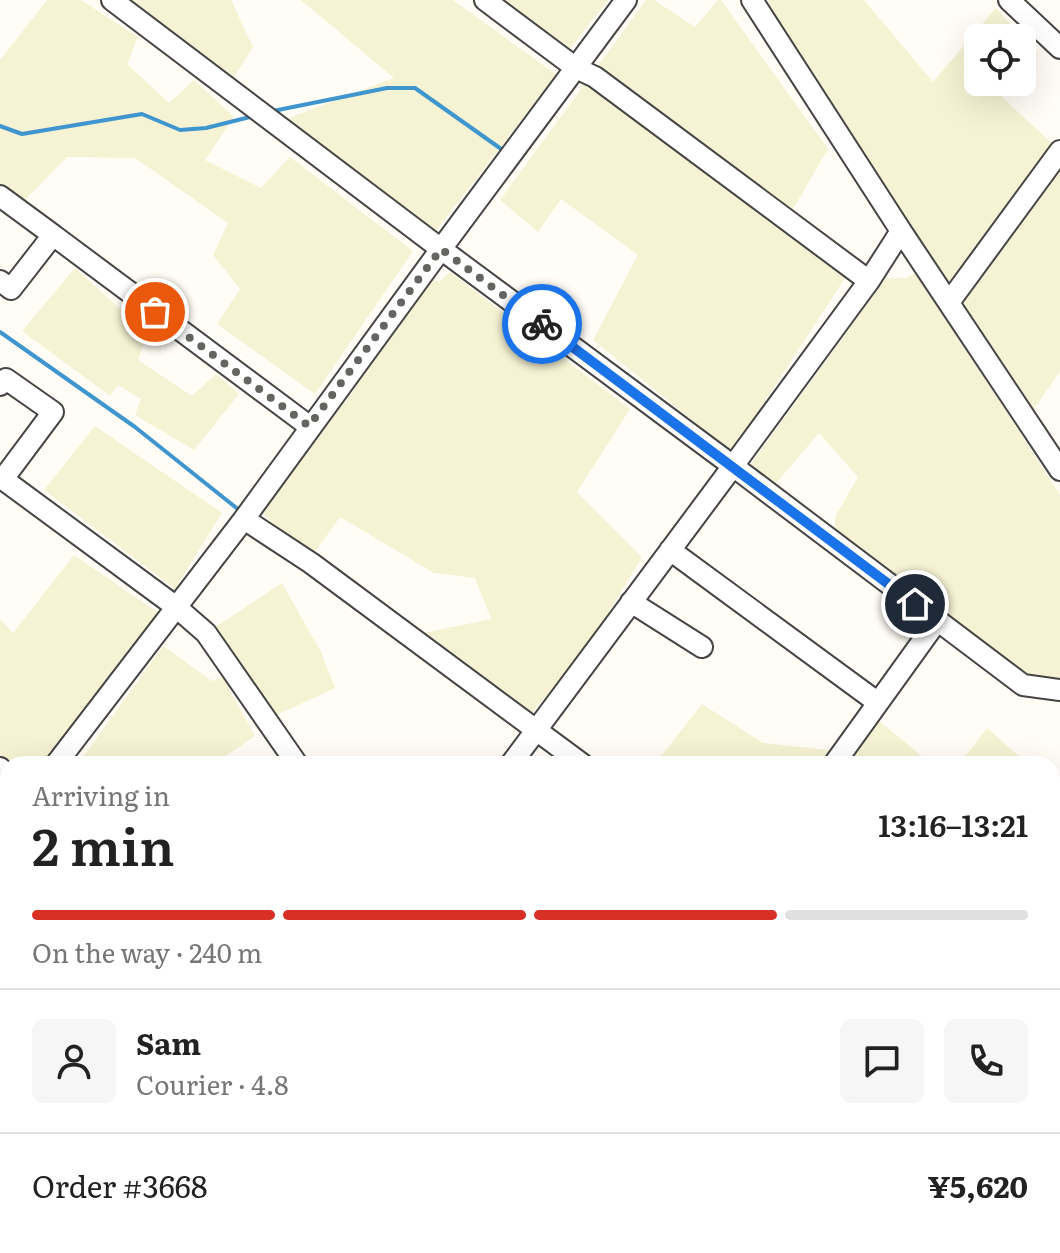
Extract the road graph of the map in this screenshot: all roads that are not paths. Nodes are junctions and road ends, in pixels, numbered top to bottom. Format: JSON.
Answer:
{"nodes":[{"id":1,"x":112,"y":0,"type":"edge"},
{"id":2,"x":485,"y":0,"type":"edge"},
{"id":3,"x":626,"y":0,"type":"edge"},
{"id":4,"x":752,"y":0,"type":"edge"},
{"id":5,"x":1009,"y":0,"type":"edge"},
{"id":6,"x":1060,"y":48,"type":"edge"},
{"id":7,"x":576,"y":68,"type":"junction"},
{"id":8,"x":1060,"y":151,"type":"edge"},
{"id":9,"x":0,"y":196,"type":"edge"},
{"id":10,"x":901,"y":231,"type":"junction"},
{"id":11,"x":53,"y":235,"type":"junction"},
{"id":12,"x":441,"y":249,"type":"junction"},
{"id":13,"x":0,"y":281,"type":"edge"},
{"id":14,"x":869,"y":281,"type":"junction"},
{"id":15,"x":950,"y":301,"type":"junction"},
{"id":16,"x":0,"y":385,"type":"edge"},
{"id":17,"x":309,"y":426,"type":"junction"},
{"id":18,"x":733,"y":466,"type":"junction"},
{"id":19,"x":1060,"y":470,"type":"edge"},
{"id":20,"x":2,"y":478,"type":"edge"},
{"id":21,"x":244,"y":519,"type":"junction"},
{"id":22,"x":670,"y":550,"type":"junction"},
{"id":23,"x":631,"y":602,"type":"junction"},
{"id":24,"x":175,"y":606,"type":"junction"},
{"id":25,"x":937,"y":621,"type":"junction"},
{"id":26,"x":702,"y":647,"type":"dead end"},
{"id":27,"x":1060,"y":690,"type":"edge"},
{"id":28,"x":877,"y":702,"type":"junction"},
{"id":29,"x":536,"y":730,"type":"junction"},
{"id":30,"x":62,"y":756,"type":"edge"},
{"id":31,"x":291,"y":756,"type":"edge"},
{"id":32,"x":517,"y":756,"type":"edge"},
{"id":33,"x":571,"y":756,"type":"edge"},
{"id":34,"x":840,"y":756,"type":"edge"}],
"edges":[{"from":1,"to":12,"type":"street"},
{"from":2,"to":7,"type":"street"},
{"from":3,"to":7,"type":"street"},
{"from":4,"to":10,"type":"street"},
{"from":5,"to":6,"type":"street"},
{"from":7,"to":12,"type":"street"},
{"from":7,"to":14,"type":"street"},
{"from":8,"to":15,"type":"street"},
{"from":9,"to":11,"type":"street"},
{"from":10,"to":14,"type":"street"},
{"from":10,"to":15,"type":"street"},
{"from":11,"to":13,"type":"street"},
{"from":11,"to":17,"type":"street"},
{"from":12,"to":17,"type":"street"},
{"from":12,"to":18,"type":"street"},
{"from":14,"to":18,"type":"street"},
{"from":15,"to":19,"type":"street"},
{"from":16,"to":20,"type":"street"},
{"from":17,"to":21,"type":"street"},
{"from":18,"to":22,"type":"street"},
{"from":18,"to":25,"type":"street"},
{"from":20,"to":24,"type":"street"},
{"from":21,"to":24,"type":"street"},
{"from":21,"to":29,"type":"street"},
{"from":22,"to":23,"type":"street"},
{"from":22,"to":28,"type":"street"},
{"from":23,"to":26,"type":"street"},
{"from":23,"to":29,"type":"street"},
{"from":24,"to":30,"type":"street"},
{"from":24,"to":31,"type":"street"},
{"from":25,"to":27,"type":"street"},
{"from":25,"to":28,"type":"street"},
{"from":28,"to":34,"type":"street"},
{"from":29,"to":32,"type":"street"},
{"from":29,"to":33,"type":"street"}]}
